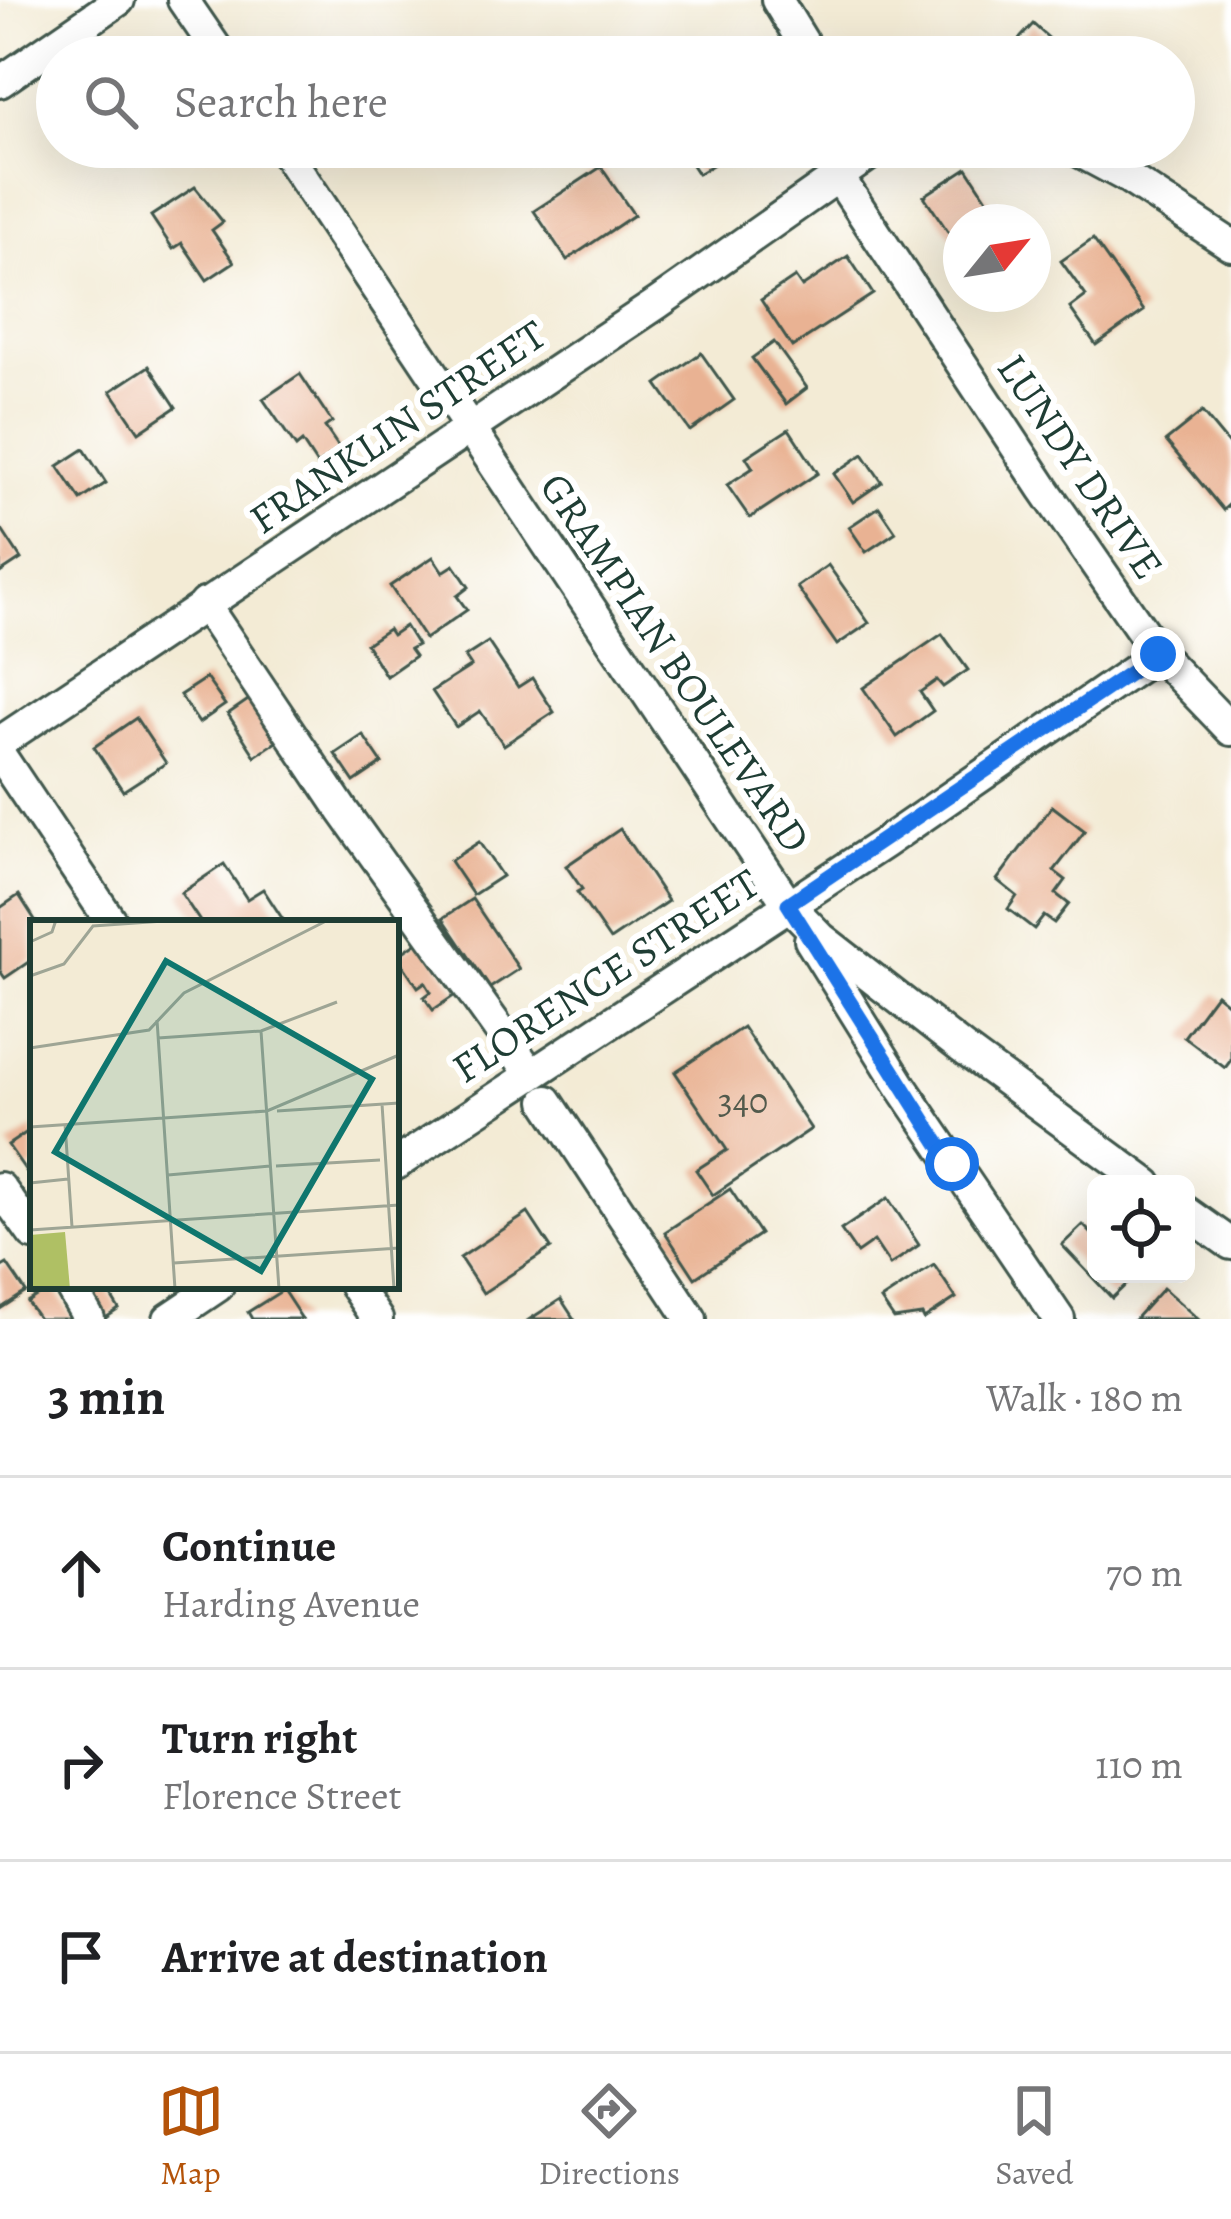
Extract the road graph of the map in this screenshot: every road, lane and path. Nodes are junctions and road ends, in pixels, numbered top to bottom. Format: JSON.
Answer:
{"nodes":[{"id":1,"x":119,"y":0,"type":"edge"},
{"id":2,"x":183,"y":0,"type":"edge"},
{"id":3,"x":776,"y":0,"type":"edge"},
{"id":4,"x":67,"y":36,"type":"edge"},
{"id":5,"x":208,"y":36,"type":"edge"},
{"id":6,"x":799,"y":36,"type":"edge"},
{"id":7,"x":36,"y":57,"type":"edge"},
{"id":8,"x":0,"y":82,"type":"edge"},
{"id":9,"x":296,"y":168,"type":"edge"},
{"id":10,"x":850,"y":168,"type":"edge"},
{"id":11,"x":1110,"y":168,"type":"edge"},
{"id":12,"x":838,"y":176,"type":"junction"},
{"id":13,"x":1231,"y":245,"type":"edge"},
{"id":14,"x":470,"y":428,"type":"junction"},
{"id":15,"x":204,"y":604,"type":"junction"},
{"id":16,"x":1158,"y":654,"type":"junction"},
{"id":17,"x":1231,"y":730,"type":"edge"},
{"id":18,"x":0,"y":742,"type":"edge"},
{"id":19,"x":0,"y":755,"type":"edge"},
{"id":20,"x":788,"y":904,"type":"junction"},
{"id":21,"x":110,"y":920,"type":"edge"},
{"id":22,"x":539,"y":1088,"type":"junction"},
{"id":23,"x":399,"y":1162,"type":"edge"},
{"id":24,"x":1135,"y":1175,"type":"edge"},
{"id":25,"x":0,"y":1187,"type":"edge"},
{"id":26,"x":1195,"y":1218,"type":"edge"},
{"id":27,"x":30,"y":1230,"type":"edge"},
{"id":28,"x":1231,"y":1244,"type":"edge"},
{"id":29,"x":72,"y":1289,"type":"edge"},
{"id":30,"x":214,"y":1289,"type":"edge"},
{"id":31,"x":357,"y":1289,"type":"edge"},
{"id":32,"x":89,"y":1319,"type":"edge"},
{"id":33,"x":169,"y":1319,"type":"edge"},
{"id":34,"x":377,"y":1319,"type":"edge"},
{"id":35,"x":691,"y":1319,"type":"edge"},
{"id":36,"x":1059,"y":1319,"type":"edge"}],
"edges":[{"from":1,"to":4,"type":"street"},
{"from":2,"to":5,"type":"street"},
{"from":3,"to":6,"type":"street"},
{"from":7,"to":8,"type":"street"},
{"from":9,"to":14,"type":"street","name":"GRAMPIAN BOULEVARD"},
{"from":10,"to":12,"type":"street","name":"FRANKLIN STREET"},
{"from":11,"to":13,"type":"street"},
{"from":12,"to":14,"type":"street","name":"FRANKLIN STREET"},
{"from":12,"to":16,"type":"street","name":"LUNDY DRIVE"},
{"from":14,"to":15,"type":"street","name":"FRANKLIN STREET"},
{"from":14,"to":20,"type":"street","name":"GRAMPIAN BOULEVARD"},
{"from":15,"to":18,"type":"street","name":"FRANKLIN STREET"},
{"from":15,"to":22,"type":"street"},
{"from":16,"to":17,"type":"street","name":"LUNDY DRIVE"},
{"from":16,"to":20,"type":"street","name":"FLORENCE STREET"},
{"from":19,"to":21,"type":"street"},
{"from":20,"to":22,"type":"street","name":"FLORENCE STREET"},
{"from":20,"to":24,"type":"street","name":"GRAMPIAN BOULEVARD"},
{"from":20,"to":36,"type":"street"},
{"from":22,"to":23,"type":"street","name":"FLORENCE STREET"},
{"from":22,"to":35,"type":"street"},
{"from":25,"to":27,"type":"street"},
{"from":26,"to":28,"type":"street"},
{"from":29,"to":32,"type":"street"},
{"from":30,"to":33,"type":"street"},
{"from":31,"to":34,"type":"street"}]}
